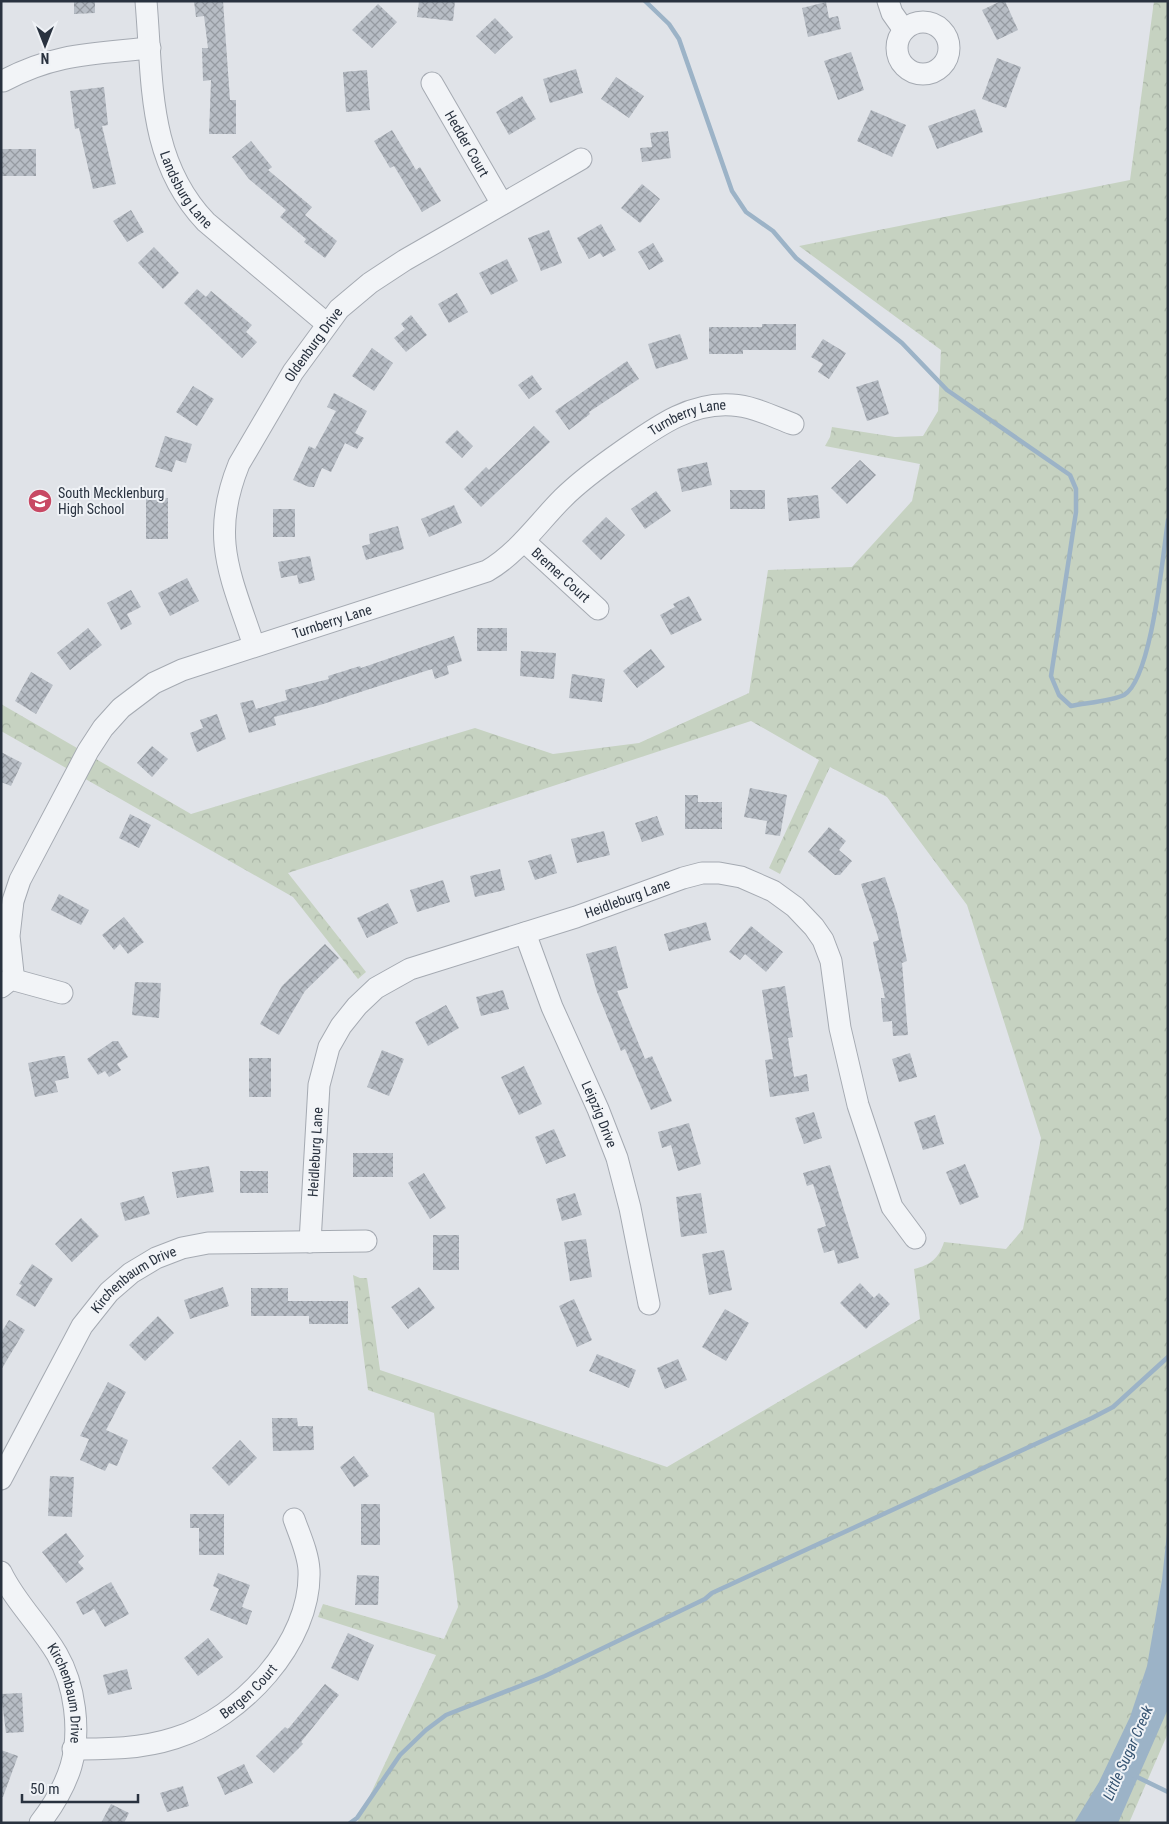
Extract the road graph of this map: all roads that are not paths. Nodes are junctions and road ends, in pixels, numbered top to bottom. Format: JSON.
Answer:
{"nodes":[{"id":1,"x":146,"y":1,"type":"edge"},
{"id":2,"x":888,"y":1,"type":"edge"},
{"id":3,"x":904,"y":30,"type":"dead end"},
{"id":4,"x":150,"y":48,"type":"junction"},
{"id":5,"x":3,"y":81,"type":"dead end"},
{"id":6,"x":432,"y":83,"type":"dead end"},
{"id":7,"x":580,"y":159,"type":"dead end"},
{"id":8,"x":502,"y":204,"type":"junction"},
{"id":9,"x":327,"y":324,"type":"junction"},
{"id":10,"x":793,"y":424,"type":"dead end"},
{"id":11,"x":524,"y":541,"type":"junction"},
{"id":12,"x":598,"y":609,"type":"dead end"},
{"id":13,"x":254,"y":646,"type":"junction"},
{"id":14,"x":526,"y":933,"type":"junction"},
{"id":15,"x":6,"y":983,"type":"edge"},
{"id":16,"x":62,"y":993,"type":"dead end"},
{"id":17,"x":915,"y":1238,"type":"dead end"},
{"id":18,"x":310,"y":1242,"type":"junction"},
{"id":19,"x":366,"y":1242,"type":"dead end"},
{"id":20,"x":649,"y":1304,"type":"dead end"},
{"id":21,"x":1,"y":1479,"type":"edge"},
{"id":22,"x":294,"y":1519,"type":"dead end"},
{"id":23,"x":1,"y":1572,"type":"edge"},
{"id":24,"x":73,"y":1749,"type":"junction"},
{"id":25,"x":40,"y":1823,"type":"edge"}],
"edges":[{"from":1,"to":4,"type":"street","name":"Landsburg Lane"},
{"from":2,"to":3,"type":"street"},
{"from":4,"to":5,"type":"street"},
{"from":4,"to":9,"type":"street","name":"Landsburg Lane"},
{"from":6,"to":8,"type":"street","name":"Hedder Court"},
{"from":7,"to":8,"type":"street","name":"Oldenburg Drive"},
{"from":8,"to":9,"type":"street","name":"Oldenburg Drive"},
{"from":9,"to":13,"type":"street","name":"Oldenburg Drive"},
{"from":10,"to":11,"type":"street","name":"Turnberry Lane"},
{"from":11,"to":12,"type":"street","name":"Bremer Court"},
{"from":11,"to":13,"type":"street","name":"Turnberry Lane"},
{"from":13,"to":15,"type":"street","name":"Turnberry Lane"},
{"from":14,"to":17,"type":"street","name":"Heidleburg Lane"},
{"from":14,"to":18,"type":"street","name":"Heidleburg Lane"},
{"from":14,"to":20,"type":"street","name":"Leipzig Drive"},
{"from":15,"to":16,"type":"street"},
{"from":18,"to":19,"type":"street","name":"Kirchenbaum Drive"},
{"from":18,"to":21,"type":"street","name":"Kirchenbaum Drive"},
{"from":22,"to":24,"type":"street","name":"Bergen Court"},
{"from":23,"to":24,"type":"street","name":"Kirchenbaum Drive"},
{"from":24,"to":25,"type":"street","name":"Kirchenbaum Drive"}]}
